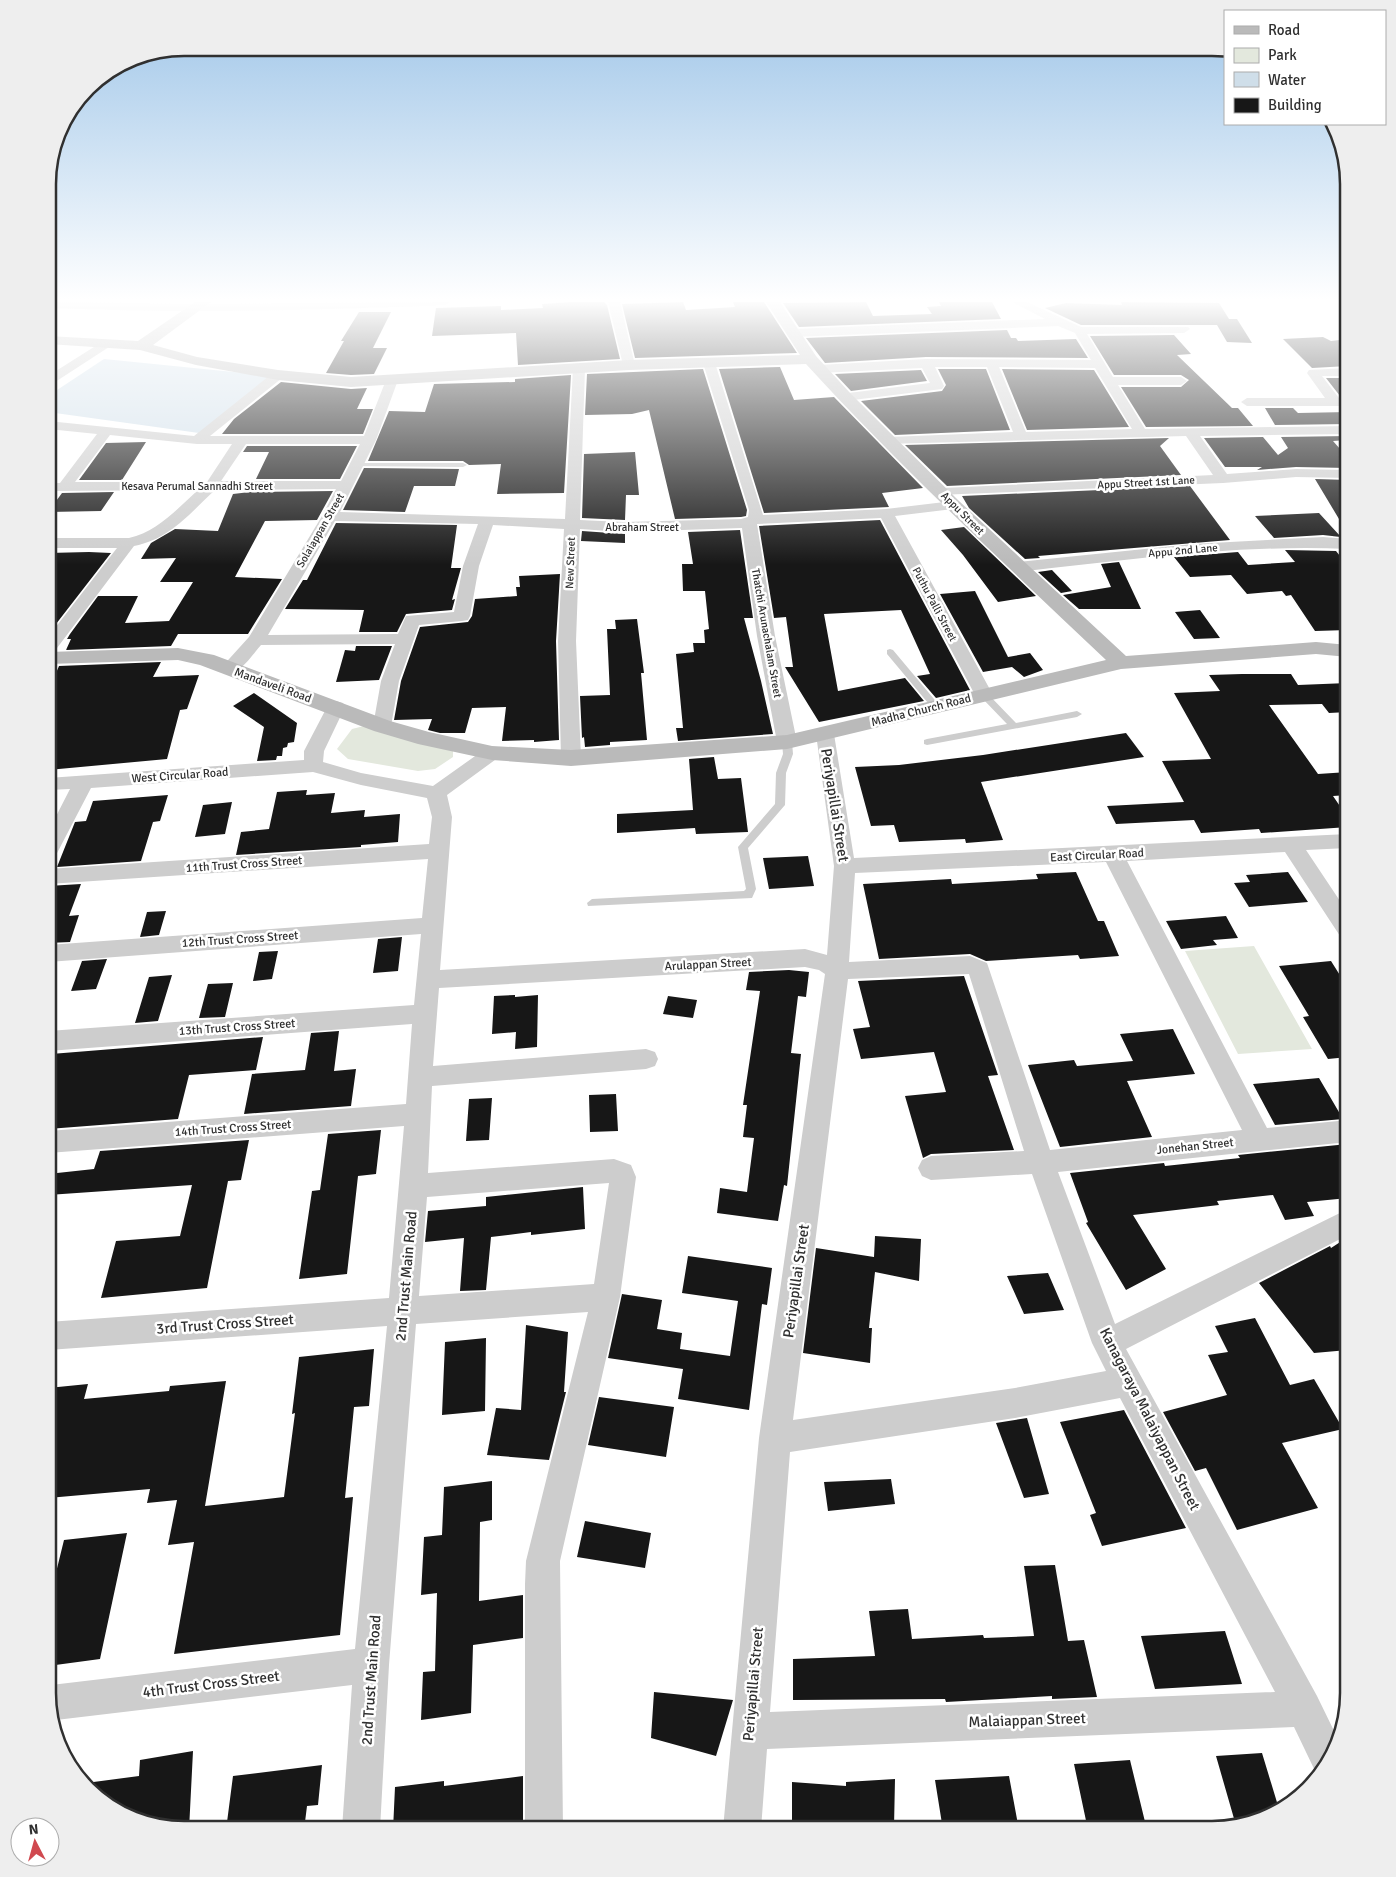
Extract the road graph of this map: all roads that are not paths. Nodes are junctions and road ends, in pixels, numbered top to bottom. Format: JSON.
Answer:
{"nodes":[{"id":1,"x":260,"y":390,"type":"edge"},
{"id":2,"x":388,"y":390,"type":"edge"},
{"id":3,"x":578,"y":390,"type":"edge"},
{"id":4,"x":718,"y":390,"type":"edge"},
{"id":5,"x":838,"y":390,"type":"edge"},
{"id":6,"x":908,"y":390,"type":"edge"},
{"id":7,"x":1002,"y":390,"type":"edge"},
{"id":8,"x":1115,"y":390,"type":"edge"},
{"id":9,"x":1330,"y":390,"type":"edge"},
{"id":10,"x":845,"y":397,"type":"junction"},
{"id":11,"x":1340,"y":400,"type":"edge"},
{"id":12,"x":1340,"y":402,"type":"edge"},
{"id":13,"x":57,"y":427,"type":"edge"},
{"id":14,"x":107,"y":430,"type":"junction"},
{"id":15,"x":1271,"y":430,"type":"junction"},
{"id":16,"x":1340,"y":430,"type":"edge"},
{"id":17,"x":1190,"y":432,"type":"junction"},
{"id":18,"x":1141,"y":433,"type":"junction"},
{"id":19,"x":1021,"y":436,"type":"junction"},
{"id":20,"x":197,"y":440,"type":"junction"},
{"id":21,"x":369,"y":440,"type":"junction"},
{"id":22,"x":241,"y":441,"type":"junction"},
{"id":23,"x":889,"y":441,"type":"junction"},
{"id":24,"x":356,"y":465,"type":"junction"},
{"id":25,"x":463,"y":465,"type":"dead end"},
{"id":26,"x":1340,"y":474,"type":"edge"},
{"id":27,"x":1223,"y":479,"type":"junction"},
{"id":28,"x":346,"y":485,"type":"junction"},
{"id":29,"x":211,"y":486,"type":"junction"},
{"id":30,"x":57,"y":487,"type":"edge"},
{"id":31,"x":64,"y":487,"type":"junction"},
{"id":32,"x":948,"y":499,"type":"junction"},
{"id":33,"x":886,"y":513,"type":"junction"},
{"id":34,"x":330,"y":516,"type":"junction"},
{"id":35,"x":487,"y":520,"type":"junction"},
{"id":36,"x":753,"y":522,"type":"junction"},
{"id":37,"x":572,"y":526,"type":"junction"},
{"id":38,"x":57,"y":543,"type":"edge"},
{"id":39,"x":129,"y":543,"type":"junction"},
{"id":40,"x":1340,"y":543,"type":"edge"},
{"id":41,"x":1018,"y":567,"type":"junction"},
{"id":42,"x":57,"y":637,"type":"edge"},
{"id":43,"x":404,"y":639,"type":"junction"},
{"id":44,"x":256,"y":640,"type":"junction"},
{"id":45,"x":1340,"y":650,"type":"edge"},
{"id":46,"x":890,"y":652,"type":"dead end"},
{"id":47,"x":57,"y":658,"type":"edge"},
{"id":48,"x":1121,"y":663,"type":"junction"},
{"id":49,"x":229,"y":669,"type":"junction"},
{"id":50,"x":984,"y":695,"type":"junction"},
{"id":51,"x":336,"y":707,"type":"junction"},
{"id":52,"x":936,"y":707,"type":"junction"},
{"id":53,"x":1077,"y":714,"type":"dead end"},
{"id":54,"x":382,"y":726,"type":"junction"},
{"id":55,"x":1014,"y":726,"type":"junction"},
{"id":56,"x":824,"y":734,"type":"junction"},
{"id":57,"x":787,"y":742,"type":"junction"},
{"id":58,"x":928,"y":742,"type":"dead end"},
{"id":59,"x":492,"y":753,"type":"junction"},
{"id":60,"x":571,"y":758,"type":"junction"},
{"id":61,"x":313,"y":766,"type":"junction"},
{"id":62,"x":84,"y":781,"type":"junction"},
{"id":63,"x":57,"y":783,"type":"edge"},
{"id":64,"x":436,"y":793,"type":"junction"},
{"id":65,"x":57,"y":835,"type":"edge"},
{"id":66,"x":1340,"y":841,"type":"edge"},
{"id":67,"x":1291,"y":844,"type":"junction"},
{"id":68,"x":439,"y":851,"type":"junction"},
{"id":69,"x":1113,"y":854,"type":"junction"},
{"id":70,"x":845,"y":866,"type":"junction"},
{"id":71,"x":57,"y":876,"type":"edge"},
{"id":72,"x":592,"y":903,"type":"dead end"},
{"id":73,"x":1340,"y":918,"type":"edge"},
{"id":74,"x":433,"y":924,"type":"junction"},
{"id":75,"x":56,"y":953,"type":"edge"},
{"id":76,"x":838,"y":971,"type":"junction"},
{"id":77,"x":980,"y":974,"type":"joint"},
{"id":78,"x":428,"y":980,"type":"junction"},
{"id":79,"x":426,"y":1014,"type":"junction"},
{"id":80,"x":56,"y":1040,"type":"edge"},
{"id":81,"x":646,"y":1059,"type":"dead end"},
{"id":82,"x":420,"y":1077,"type":"junction"},
{"id":83,"x":418,"y":1114,"type":"junction"},
{"id":84,"x":1340,"y":1132,"type":"edge"},
{"id":85,"x":1260,"y":1140,"type":"junction"},
{"id":86,"x":56,"y":1141,"type":"edge"},
{"id":87,"x":1041,"y":1162,"type":"junction"},
{"id":88,"x":931,"y":1168,"type":"dead end"},
{"id":89,"x":414,"y":1186,"type":"junction"},
{"id":90,"x":1340,"y":1225,"type":"edge"},
{"id":91,"x":606,"y":1297,"type":"junction"},
{"id":92,"x":403,"y":1312,"type":"junction"},
{"id":93,"x":56,"y":1335,"type":"edge"},
{"id":94,"x":1107,"y":1343,"type":"junction"},
{"id":95,"x":1127,"y":1382,"type":"junction"},
{"id":96,"x":775,"y":1438,"type":"junction"},
{"id":97,"x":371,"y":1665,"type":"junction"},
{"id":98,"x":57,"y":1702,"type":"edge"},
{"id":99,"x":1304,"y":1709,"type":"junction"},
{"id":100,"x":749,"y":1731,"type":"junction"},
{"id":101,"x":1325,"y":1753,"type":"edge"},
{"id":102,"x":362,"y":1821,"type":"edge"},
{"id":103,"x":544,"y":1821,"type":"edge"},
{"id":104,"x":743,"y":1821,"type":"edge"}],
"edges":[{"from":1,"to":20,"type":"street"},
{"from":2,"to":21,"type":"street","name":"Solaiappan Street"},
{"from":3,"to":37,"type":"street","name":"New Street"},
{"from":4,"to":36,"type":"street","name":"Thatchi Arunachalam Street"},
{"from":5,"to":10,"type":"street","name":"Appu Street"},
{"from":6,"to":10,"type":"street"},
{"from":7,"to":19,"type":"street"},
{"from":8,"to":18,"type":"street"},
{"from":9,"to":11,"type":"street"},
{"from":10,"to":23,"type":"street","name":"Appu Street"},
{"from":12,"to":15,"type":"street"},
{"from":13,"to":14,"type":"street"},
{"from":14,"to":20,"type":"street"},
{"from":14,"to":31,"type":"street"},
{"from":15,"to":16,"type":"street"},
{"from":15,"to":17,"type":"street"},
{"from":17,"to":18,"type":"street"},
{"from":17,"to":27,"type":"street"},
{"from":18,"to":19,"type":"street"},
{"from":19,"to":23,"type":"street"},
{"from":20,"to":22,"type":"street"},
{"from":21,"to":22,"type":"street"},
{"from":21,"to":24,"type":"street","name":"Solaiappan Street"},
{"from":22,"to":29,"type":"street"},
{"from":23,"to":32,"type":"street","name":"Appu Street"},
{"from":24,"to":25,"type":"lane"},
{"from":24,"to":28,"type":"street","name":"Solaiappan Street"},
{"from":26,"to":27,"type":"street","name":"Appu Street 1st Lane"},
{"from":27,"to":32,"type":"street","name":"Appu Street 1st Lane"},
{"from":28,"to":29,"type":"street","name":"Kesava Perumal Sannadhi Street"},
{"from":28,"to":34,"type":"street","name":"Solaiappan Street"},
{"from":29,"to":31,"type":"street","name":"Kesava Perumal Sannadhi Street"},
{"from":29,"to":39,"type":"street"},
{"from":30,"to":31,"type":"street","name":"Kesava Perumal Sannadhi Street"},
{"from":32,"to":33,"type":"street","name":"Abraham Street"},
{"from":32,"to":41,"type":"street","name":"Appu Street"},
{"from":33,"to":36,"type":"street","name":"Abraham Street"},
{"from":33,"to":50,"type":"street","name":"Puthu Palli Street"},
{"from":34,"to":35,"type":"street","name":"Abraham Street"},
{"from":34,"to":44,"type":"street","name":"Solaiappan Street"},
{"from":35,"to":37,"type":"street","name":"Abraham Street"},
{"from":35,"to":43,"type":"street"},
{"from":36,"to":37,"type":"street","name":"Abraham Street"},
{"from":36,"to":57,"type":"street","name":"Thatchi Arunachalam Street"},
{"from":37,"to":60,"type":"street","name":"New Street"},
{"from":38,"to":39,"type":"street"},
{"from":39,"to":42,"type":"street"},
{"from":40,"to":41,"type":"street","name":"Appu 2nd Lane"},
{"from":41,"to":48,"type":"street","name":"Appu Street"},
{"from":43,"to":44,"type":"street"},
{"from":43,"to":54,"type":"street"},
{"from":44,"to":49,"type":"street","name":"Solaiappan Street"},
{"from":45,"to":48,"type":"street","name":"Madha Church Road"},
{"from":46,"to":52,"type":"lane"},
{"from":47,"to":49,"type":"street","name":"Mandaveli Road"},
{"from":48,"to":50,"type":"street","name":"Madha Church Road"},
{"from":49,"to":51,"type":"street","name":"Mandaveli Road"},
{"from":50,"to":52,"type":"street","name":"Madha Church Road"},
{"from":50,"to":55,"type":"lane"},
{"from":51,"to":54,"type":"street","name":"Mandaveli Road"},
{"from":51,"to":61,"type":"street"},
{"from":52,"to":56,"type":"street","name":"Madha Church Road"},
{"from":53,"to":55,"type":"lane"},
{"from":54,"to":59,"type":"street","name":"Mandaveli Road"},
{"from":55,"to":58,"type":"lane"},
{"from":56,"to":57,"type":"street","name":"Madha Church Road"},
{"from":56,"to":70,"type":"street","name":"Periyapillai Street"},
{"from":57,"to":60,"type":"street","name":"Madha Church Road"},
{"from":57,"to":72,"type":"lane"},
{"from":59,"to":60,"type":"street","name":"Madha Church Road"},
{"from":59,"to":64,"type":"street"},
{"from":61,"to":62,"type":"street","name":"West Circular Road"},
{"from":61,"to":64,"type":"street","name":"West Circular Road"},
{"from":62,"to":63,"type":"street","name":"West Circular Road"},
{"from":62,"to":65,"type":"street"},
{"from":64,"to":68,"type":"street","name":"2nd Trust Main Road"},
{"from":66,"to":67,"type":"street","name":"East Circular Road"},
{"from":67,"to":69,"type":"street","name":"East Circular Road"},
{"from":67,"to":73,"type":"street"},
{"from":68,"to":71,"type":"street","name":"11th Trust Cross Street"},
{"from":68,"to":74,"type":"street","name":"2nd Trust Main Road"},
{"from":69,"to":70,"type":"street","name":"East Circular Road"},
{"from":69,"to":85,"type":"street"},
{"from":70,"to":76,"type":"street","name":"Periyapillai Street"},
{"from":74,"to":75,"type":"street","name":"12th Trust Cross Street"},
{"from":74,"to":78,"type":"street","name":"2nd Trust Main Road"},
{"from":76,"to":77,"type":"street","name":"Arulappan Street"},
{"from":76,"to":78,"type":"street","name":"Arulappan Street"},
{"from":76,"to":96,"type":"street","name":"Periyapillai Street"},
{"from":77,"to":87,"type":"street","name":"Kanagaraya Malaiyappan Street"},
{"from":78,"to":79,"type":"street","name":"2nd Trust Main Road"},
{"from":79,"to":80,"type":"street","name":"13th Trust Cross Street"},
{"from":79,"to":82,"type":"street","name":"2nd Trust Main Road"},
{"from":81,"to":82,"type":"street"},
{"from":82,"to":83,"type":"street","name":"2nd Trust Main Road"},
{"from":83,"to":86,"type":"street","name":"14th Trust Cross Street"},
{"from":83,"to":89,"type":"street","name":"2nd Trust Main Road"},
{"from":84,"to":85,"type":"street","name":"Jonehan Street"},
{"from":85,"to":87,"type":"street","name":"Jonehan Street"},
{"from":87,"to":88,"type":"street","name":"Jonehan Street"},
{"from":87,"to":94,"type":"street","name":"Kanagaraya Malaiyappan Street"},
{"from":89,"to":91,"type":"street"},
{"from":89,"to":92,"type":"street","name":"2nd Trust Main Road"},
{"from":90,"to":94,"type":"street"},
{"from":91,"to":92,"type":"street","name":"3rd Trust Cross Street"},
{"from":91,"to":103,"type":"street"},
{"from":92,"to":93,"type":"street","name":"3rd Trust Cross Street"},
{"from":92,"to":97,"type":"street","name":"2nd Trust Main Road"},
{"from":94,"to":95,"type":"street","name":"Kanagaraya Malaiyappan Street"},
{"from":95,"to":96,"type":"street"},
{"from":95,"to":99,"type":"street","name":"Kanagaraya Malaiyappan Street"},
{"from":96,"to":100,"type":"street","name":"Periyapillai Street"},
{"from":97,"to":98,"type":"street","name":"4th Trust Cross Street"},
{"from":97,"to":102,"type":"street","name":"2nd Trust Main Road"},
{"from":99,"to":100,"type":"street","name":"Malaiappan Street"},
{"from":99,"to":101,"type":"street","name":"Kanagaraya Malaiyappan Street"},
{"from":100,"to":104,"type":"street","name":"Periyapillai Street"}]}
